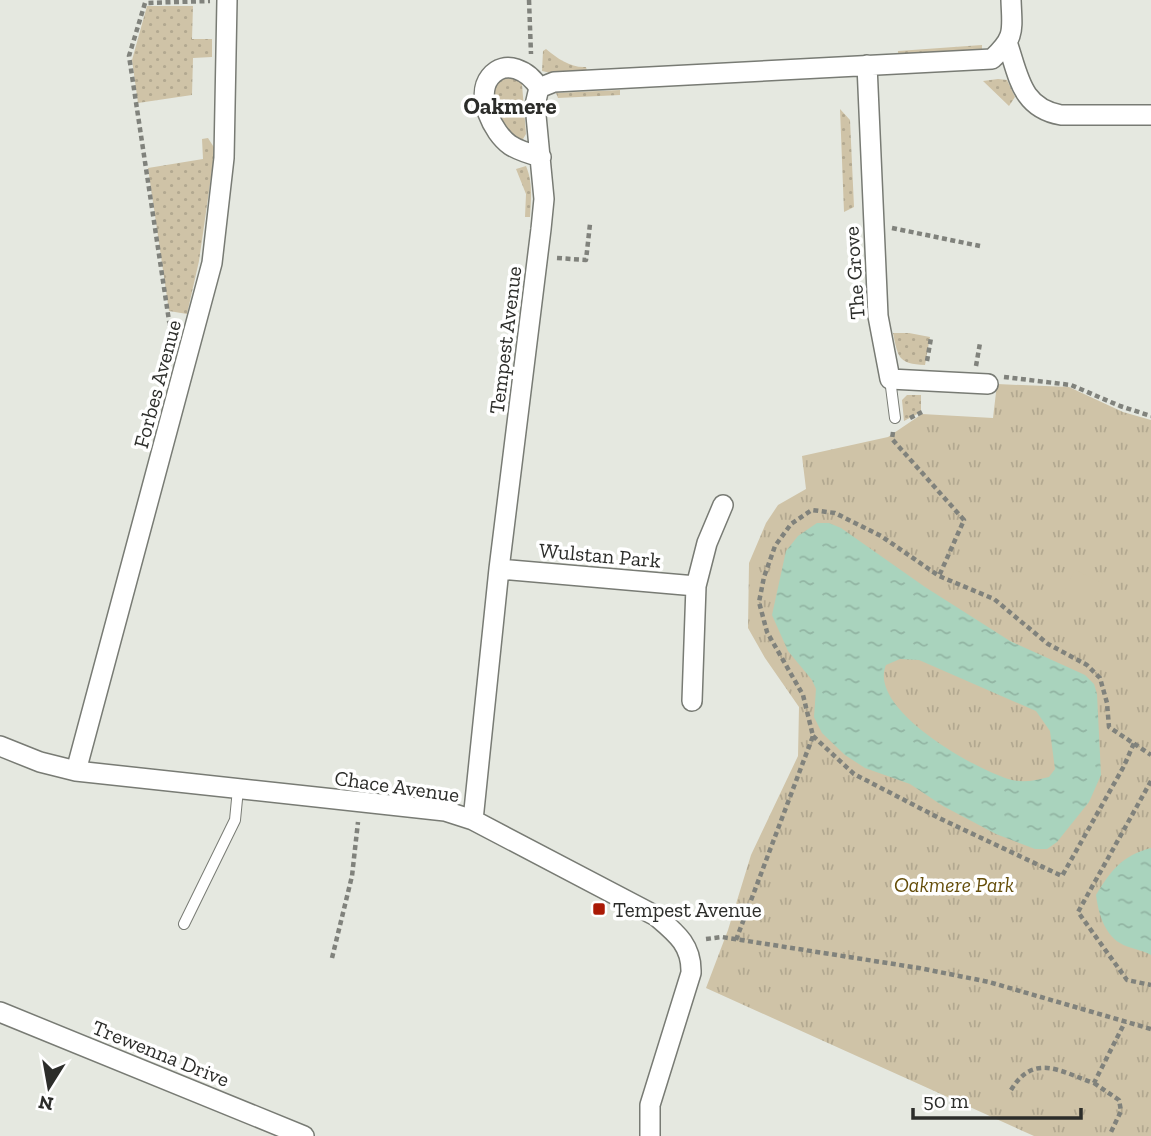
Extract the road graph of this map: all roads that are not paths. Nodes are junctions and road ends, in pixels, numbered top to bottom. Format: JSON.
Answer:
{"nodes":[{"id":1,"x":1011,"y":0,"type":"edge"},
{"id":2,"x":222,"y":1,"type":"edge"},
{"id":3,"x":1007,"y":45,"type":"junction"},
{"id":4,"x":867,"y":65,"type":"junction"},
{"id":5,"x":535,"y":82,"type":"junction"},
{"id":6,"x":1151,"y":115,"type":"edge"},
{"id":7,"x":541,"y":157,"type":"junction"},
{"id":8,"x":890,"y":379,"type":"junction"},
{"id":9,"x":988,"y":384,"type":"road end"},
{"id":10,"x":895,"y":418,"type":"road end"},
{"id":11,"x":723,"y":505,"type":"dead end"},
{"id":12,"x":499,"y":569,"type":"junction"},
{"id":13,"x":696,"y":586,"type":"junction"},
{"id":14,"x":692,"y":701,"type":"dead end"},
{"id":15,"x":0,"y":746,"type":"edge"},
{"id":16,"x":76,"y":771,"type":"junction"},
{"id":17,"x":238,"y":789,"type":"junction"},
{"id":18,"x":473,"y":820,"type":"junction"},
{"id":19,"x":184,"y":924,"type":"dead end"},
{"id":20,"x":0,"y":1012,"type":"edge"},
{"id":21,"x":304,"y":1136,"type":"edge"},
{"id":22,"x":650,"y":1136,"type":"edge"}],
"edges":[{"from":1,"to":3,"type":"street"},
{"from":2,"to":16,"type":"street","name":"Forbes Avenue"},
{"from":3,"to":4,"type":"street"},
{"from":3,"to":6,"type":"street"},
{"from":4,"to":5,"type":"street"},
{"from":4,"to":8,"type":"street","name":"The Grove"},
{"from":5,"to":7,"type":"street","name":"Tempest Avenue"},
{"from":5,"to":7,"type":"street"},
{"from":7,"to":12,"type":"street","name":"Tempest Avenue"},
{"from":8,"to":9,"type":"street"},
{"from":8,"to":10,"type":"lane"},
{"from":11,"to":13,"type":"street"},
{"from":12,"to":13,"type":"street","name":"Wulstan Park"},
{"from":12,"to":18,"type":"street","name":"Tempest Avenue"},
{"from":13,"to":14,"type":"street"},
{"from":15,"to":16,"type":"street","name":"Chace Avenue"},
{"from":16,"to":17,"type":"street","name":"Chace Avenue"},
{"from":17,"to":18,"type":"street","name":"Chace Avenue"},
{"from":17,"to":19,"type":"lane"},
{"from":18,"to":22,"type":"street","name":"Chace Avenue"},
{"from":20,"to":21,"type":"street","name":"Trewenna Drive"}]}
